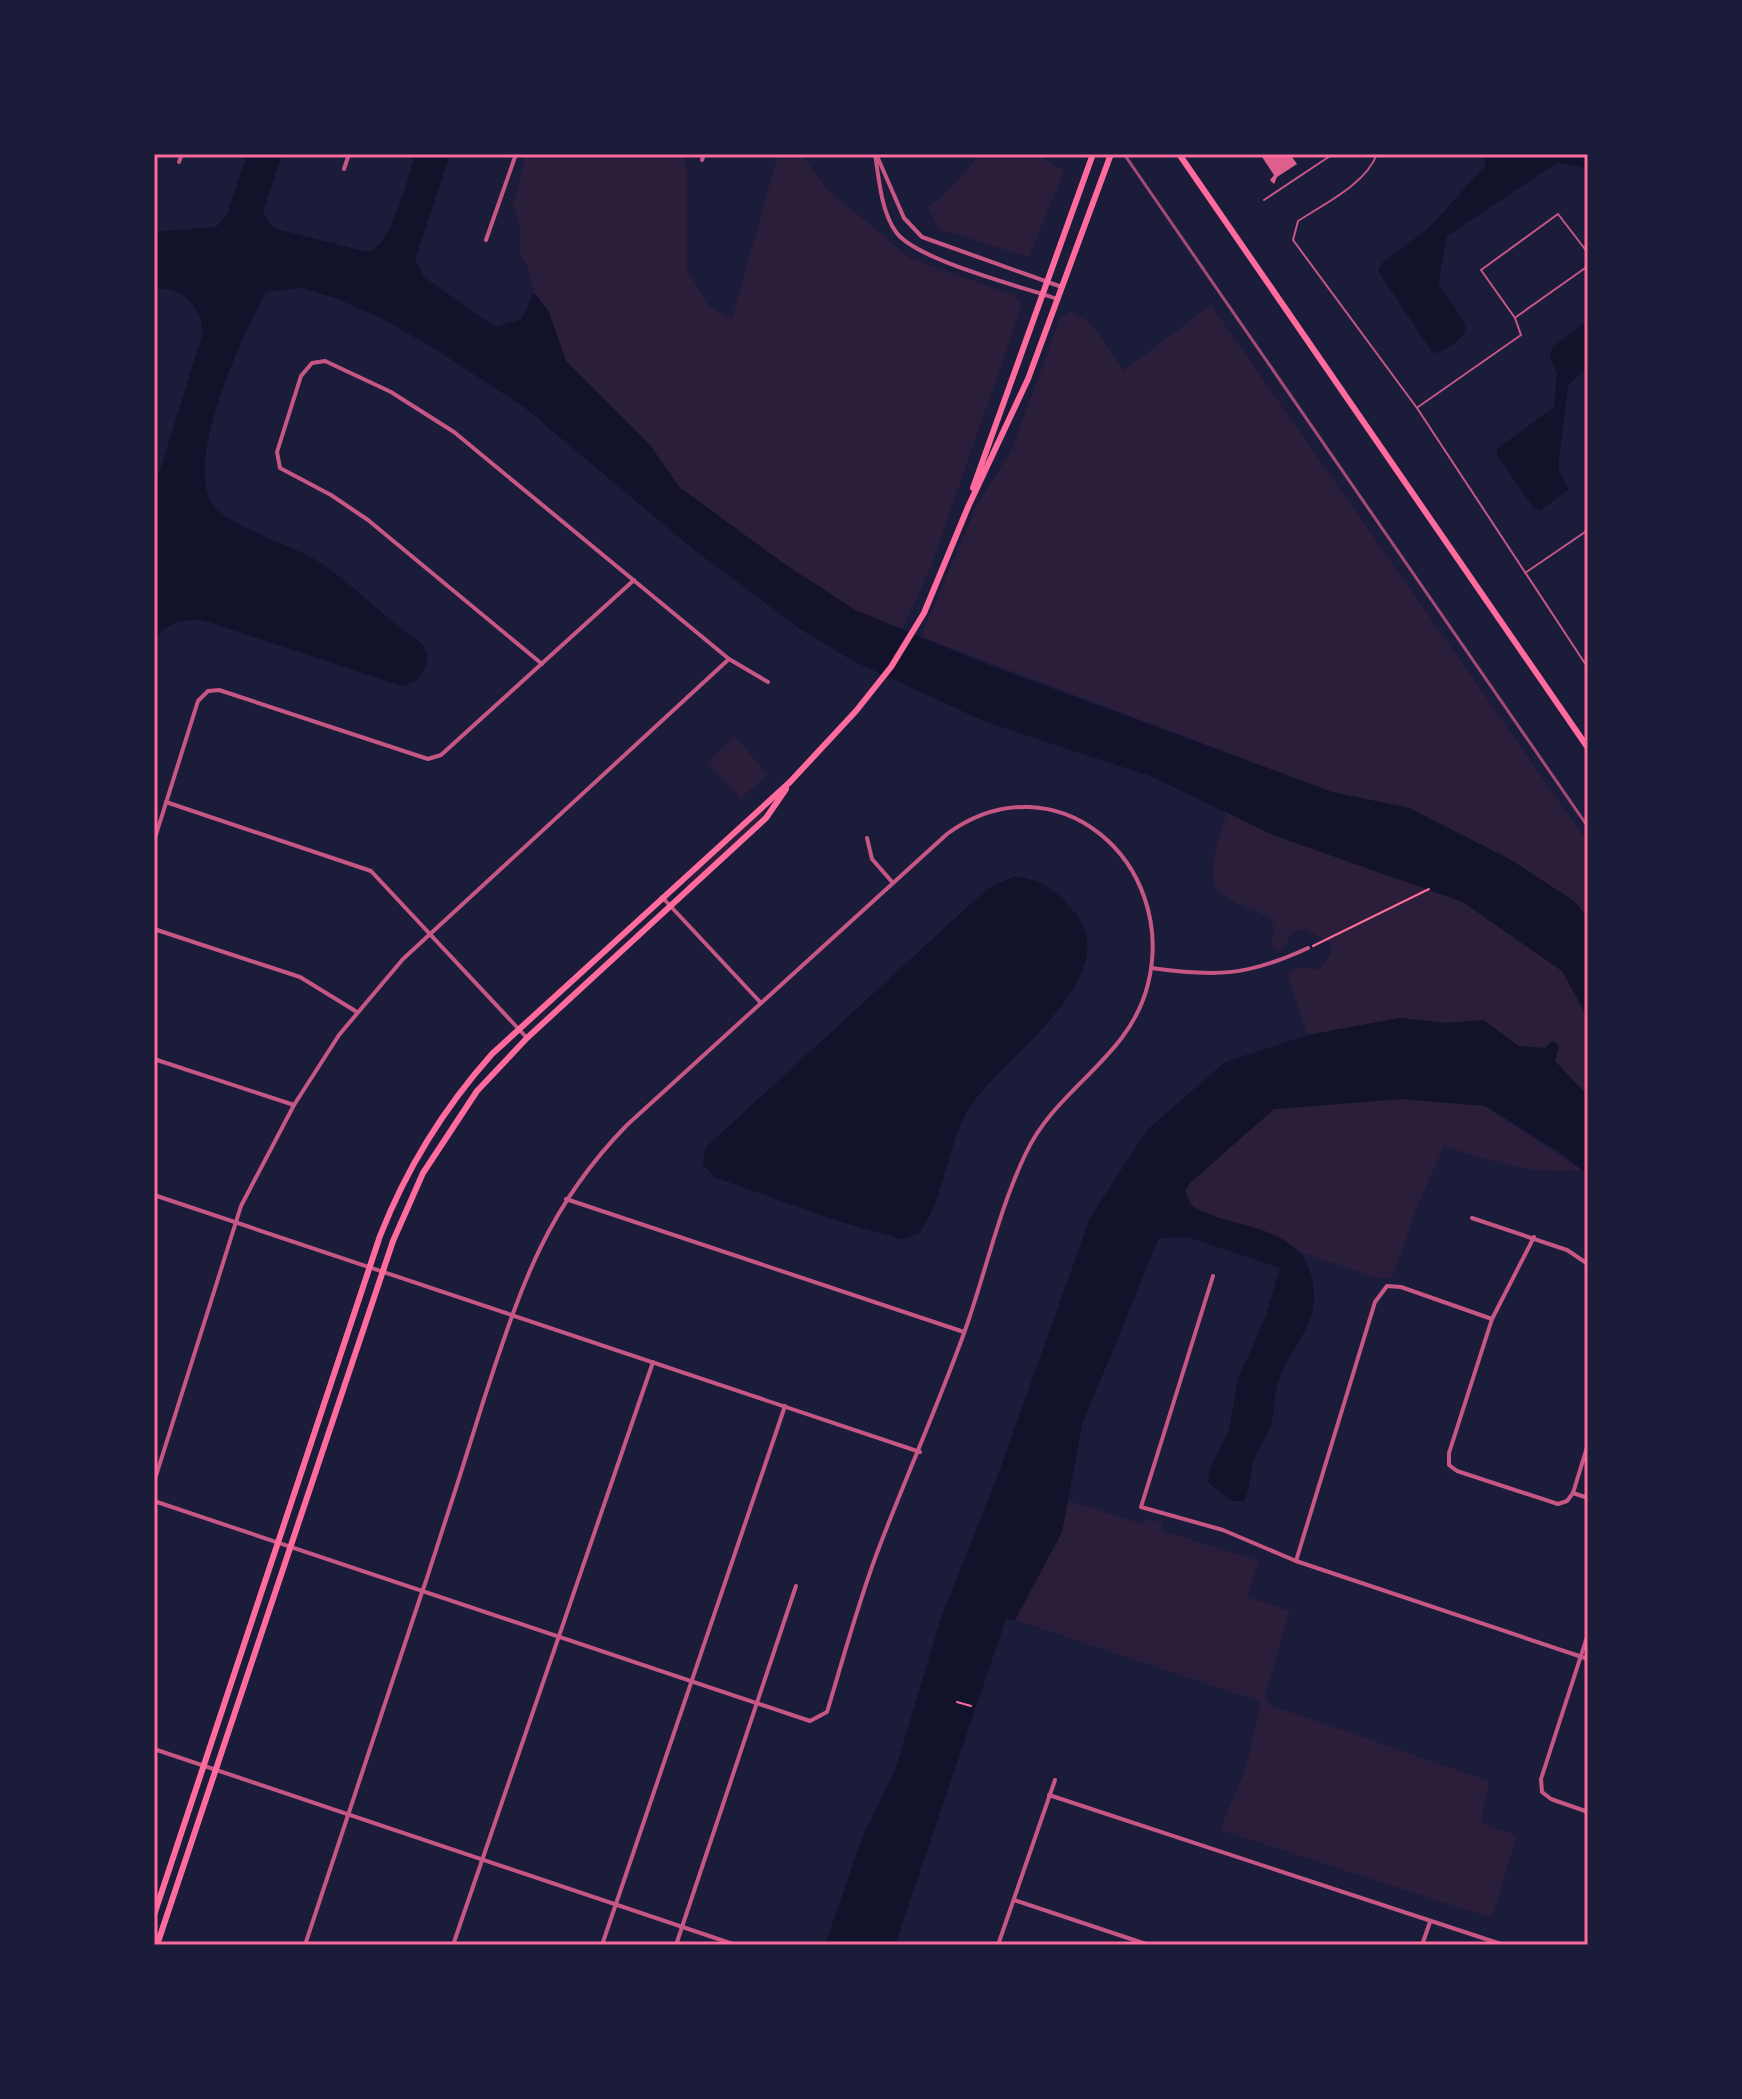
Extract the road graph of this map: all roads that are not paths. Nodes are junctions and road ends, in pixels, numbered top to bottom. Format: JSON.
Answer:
{"nodes":[{"id":1,"x":182,"y":154,"type":"edge"},
{"id":2,"x":349,"y":154,"type":"edge"},
{"id":3,"x":516,"y":154,"type":"edge"},
{"id":4,"x":875,"y":154,"type":"edge"},
{"id":5,"x":1093,"y":154,"type":"edge"},
{"id":6,"x":1111,"y":154,"type":"edge"},
{"id":7,"x":1179,"y":154,"type":"edge"},
{"id":8,"x":1333,"y":154,"type":"edge"},
{"id":9,"x":1377,"y":154,"type":"edge"},
{"id":10,"x":179,"y":162,"type":"dead end"},
{"id":11,"x":344,"y":169,"type":"dead end"},
{"id":12,"x":893,"y":188,"type":"junction"},
{"id":13,"x":882,"y":193,"type":"junction"},
{"id":14,"x":1264,"y":200,"type":"dead end"},
{"id":15,"x":904,"y":218,"type":"junction"},
{"id":16,"x":891,"y":223,"type":"junction"},
{"id":17,"x":486,"y":240,"type":"dead end"},
{"id":18,"x":1588,"y":253,"type":"edge"},
{"id":19,"x":1588,"y":266,"type":"edge"},
{"id":20,"x":1046,"y":281,"type":"junction"},
{"id":21,"x":1062,"y":287,"type":"junction"},
{"id":22,"x":1042,"y":294,"type":"junction"},
{"id":23,"x":1057,"y":299,"type":"junction"},
{"id":24,"x":1515,"y":318,"type":"junction"},
{"id":25,"x":1417,"y":408,"type":"junction"},
{"id":26,"x":968,"y":507,"type":"junction"},
{"id":27,"x":1588,"y":530,"type":"edge"},
{"id":28,"x":1524,"y":574,"type":"junction"},
{"id":29,"x":634,"y":580,"type":"junction"},
{"id":30,"x":729,"y":659,"type":"junction"},
{"id":31,"x":542,"y":664,"type":"junction"},
{"id":32,"x":1588,"y":668,"type":"edge"},
{"id":33,"x":768,"y":682,"type":"dead end"},
{"id":34,"x":1588,"y":748,"type":"edge"},
{"id":35,"x":790,"y":782,"type":"junction"},
{"id":36,"x":166,"y":802,"type":"junction"},
{"id":37,"x":867,"y":838,"type":"dead end"},
{"id":38,"x":154,"y":841,"type":"edge"},
{"id":39,"x":893,"y":883,"type":"junction"},
{"id":40,"x":661,"y":896,"type":"junction"},
{"id":41,"x":670,"y":906,"type":"junction"},
{"id":42,"x":154,"y":929,"type":"edge"},
{"id":43,"x":432,"y":932,"type":"junction"},
{"id":44,"x":1308,"y":948,"type":"road end"},
{"id":45,"x":1151,"y":968,"type":"junction"},
{"id":46,"x":761,"y":1003,"type":"junction"},
{"id":47,"x":357,"y":1012,"type":"junction"},
{"id":48,"x":518,"y":1028,"type":"junction"},
{"id":49,"x":527,"y":1038,"type":"junction"},
{"id":50,"x":154,"y":1059,"type":"edge"},
{"id":51,"x":294,"y":1105,"type":"junction"},
{"id":52,"x":154,"y":1195,"type":"edge"},
{"id":53,"x":566,"y":1199,"type":"junction"},
{"id":54,"x":1472,"y":1218,"type":"dead end"},
{"id":55,"x":235,"y":1223,"type":"junction"},
{"id":56,"x":1534,"y":1237,"type":"junction"},
{"id":57,"x":1588,"y":1264,"type":"edge"},
{"id":58,"x":370,"y":1267,"type":"junction"},
{"id":59,"x":383,"y":1271,"type":"junction"},
{"id":60,"x":1213,"y":1276,"type":"dead end"},
{"id":61,"x":512,"y":1315,"type":"junction"},
{"id":62,"x":1492,"y":1319,"type":"junction"},
{"id":63,"x":964,"y":1332,"type":"junction"},
{"id":64,"x":653,"y":1362,"type":"junction"},
{"id":65,"x":785,"y":1406,"type":"junction"},
{"id":66,"x":1588,"y":1444,"type":"edge"},
{"id":67,"x":920,"y":1452,"type":"junction"},
{"id":68,"x":154,"y":1482,"type":"edge"},
{"id":69,"x":1573,"y":1493,"type":"junction"},
{"id":70,"x":1588,"y":1498,"type":"edge"},
{"id":71,"x":154,"y":1501,"type":"edge"},
{"id":72,"x":277,"y":1543,"type":"junction"},
{"id":73,"x":290,"y":1547,"type":"junction"},
{"id":74,"x":1296,"y":1561,"type":"junction"},
{"id":75,"x":796,"y":1586,"type":"dead end"},
{"id":76,"x":422,"y":1592,"type":"junction"},
{"id":77,"x":1588,"y":1634,"type":"edge"},
{"id":78,"x":556,"y":1636,"type":"junction"},
{"id":79,"x":1580,"y":1657,"type":"junction"},
{"id":80,"x":1588,"y":1659,"type":"edge"},
{"id":81,"x":691,"y":1680,"type":"junction"},
{"id":82,"x":758,"y":1703,"type":"junction"},
{"id":83,"x":154,"y":1749,"type":"edge"},
{"id":84,"x":203,"y":1766,"type":"junction"},
{"id":85,"x":216,"y":1770,"type":"junction"},
{"id":86,"x":1055,"y":1780,"type":"dead end"},
{"id":87,"x":1049,"y":1795,"type":"junction"},
{"id":88,"x":1588,"y":1812,"type":"edge"},
{"id":89,"x":348,"y":1815,"type":"junction"},
{"id":90,"x":482,"y":1860,"type":"junction"},
{"id":91,"x":1014,"y":1900,"type":"junction"},
{"id":92,"x":615,"y":1905,"type":"junction"},
{"id":93,"x":154,"y":1915,"type":"edge"},
{"id":94,"x":1430,"y":1922,"type":"junction"},
{"id":95,"x":682,"y":1927,"type":"junction"},
{"id":96,"x":157,"y":1945,"type":"edge"},
{"id":97,"x":305,"y":1945,"type":"edge"},
{"id":98,"x":453,"y":1945,"type":"edge"},
{"id":99,"x":602,"y":1945,"type":"edge"},
{"id":100,"x":676,"y":1945,"type":"edge"},
{"id":101,"x":736,"y":1945,"type":"edge"},
{"id":102,"x":998,"y":1945,"type":"edge"},
{"id":103,"x":1149,"y":1945,"type":"edge"},
{"id":104,"x":1422,"y":1945,"type":"edge"},
{"id":105,"x":1504,"y":1945,"type":"edge"}],
"edges":[{"from":1,"to":10,"type":"street"},
{"from":2,"to":11,"type":"street"},
{"from":3,"to":17,"type":"street"},
{"from":4,"to":12,"type":"street"},
{"from":4,"to":13,"type":"street"},
{"from":5,"to":20,"type":"main road"},
{"from":6,"to":21,"type":"main road"},
{"from":7,"to":34,"type":"main road"},
{"from":8,"to":14,"type":"lane"},
{"from":9,"to":25,"type":"lane"},
{"from":12,"to":13,"type":"street"},
{"from":12,"to":15,"type":"street"},
{"from":13,"to":16,"type":"street"},
{"from":15,"to":16,"type":"street"},
{"from":15,"to":20,"type":"street"},
{"from":16,"to":22,"type":"street"},
{"from":18,"to":24,"type":"lane"},
{"from":19,"to":24,"type":"lane"},
{"from":20,"to":21,"type":"street"},
{"from":20,"to":22,"type":"main road"},
{"from":21,"to":23,"type":"main road"},
{"from":22,"to":23,"type":"street"},
{"from":22,"to":26,"type":"main road"},
{"from":23,"to":26,"type":"main road"},
{"from":24,"to":25,"type":"lane"},
{"from":25,"to":28,"type":"lane"},
{"from":26,"to":35,"type":"main road"},
{"from":27,"to":28,"type":"lane"},
{"from":28,"to":32,"type":"lane"},
{"from":29,"to":30,"type":"street"},
{"from":29,"to":31,"type":"street"},
{"from":29,"to":31,"type":"street"},
{"from":30,"to":33,"type":"street"},
{"from":30,"to":43,"type":"street"},
{"from":31,"to":36,"type":"street"},
{"from":35,"to":40,"type":"main road"},
{"from":35,"to":41,"type":"main road"},
{"from":36,"to":38,"type":"street"},
{"from":36,"to":43,"type":"street"},
{"from":37,"to":39,"type":"street"},
{"from":39,"to":45,"type":"street"},
{"from":39,"to":46,"type":"street"},
{"from":40,"to":41,"type":"street"},
{"from":40,"to":48,"type":"main road"},
{"from":41,"to":46,"type":"street"},
{"from":41,"to":49,"type":"main road"},
{"from":42,"to":47,"type":"street"},
{"from":43,"to":47,"type":"street"},
{"from":43,"to":48,"type":"street"},
{"from":44,"to":45,"type":"street"},
{"from":45,"to":63,"type":"street"},
{"from":46,"to":53,"type":"street"},
{"from":47,"to":51,"type":"street"},
{"from":48,"to":49,"type":"street"},
{"from":48,"to":58,"type":"main road"},
{"from":49,"to":59,"type":"main road"},
{"from":50,"to":51,"type":"street"},
{"from":51,"to":55,"type":"street"},
{"from":52,"to":55,"type":"street"},
{"from":53,"to":61,"type":"street"},
{"from":53,"to":63,"type":"street"},
{"from":54,"to":56,"type":"street"},
{"from":55,"to":58,"type":"street"},
{"from":55,"to":68,"type":"street"},
{"from":56,"to":57,"type":"street"},
{"from":56,"to":62,"type":"street"},
{"from":58,"to":59,"type":"street"},
{"from":58,"to":72,"type":"main road"},
{"from":59,"to":61,"type":"street"},
{"from":59,"to":73,"type":"main road"},
{"from":60,"to":74,"type":"street"},
{"from":61,"to":64,"type":"street"},
{"from":61,"to":76,"type":"street"},
{"from":62,"to":69,"type":"street"},
{"from":62,"to":74,"type":"street"},
{"from":63,"to":67,"type":"street"},
{"from":64,"to":65,"type":"street"},
{"from":64,"to":78,"type":"street"},
{"from":65,"to":67,"type":"street"},
{"from":65,"to":81,"type":"street"},
{"from":66,"to":69,"type":"street"},
{"from":67,"to":82,"type":"street"},
{"from":69,"to":70,"type":"street"},
{"from":71,"to":72,"type":"street"},
{"from":72,"to":73,"type":"street"},
{"from":72,"to":84,"type":"main road"},
{"from":73,"to":76,"type":"street"},
{"from":73,"to":85,"type":"main road"},
{"from":74,"to":79,"type":"street"},
{"from":75,"to":82,"type":"street"},
{"from":76,"to":78,"type":"street"},
{"from":76,"to":89,"type":"street"},
{"from":77,"to":79,"type":"street"},
{"from":78,"to":81,"type":"street"},
{"from":78,"to":90,"type":"street"},
{"from":79,"to":80,"type":"street"},
{"from":79,"to":88,"type":"street"},
{"from":81,"to":82,"type":"street"},
{"from":81,"to":92,"type":"street"},
{"from":82,"to":95,"type":"street"},
{"from":83,"to":84,"type":"street"},
{"from":84,"to":85,"type":"street"},
{"from":84,"to":93,"type":"main road"},
{"from":85,"to":89,"type":"street"},
{"from":85,"to":96,"type":"main road"},
{"from":86,"to":87,"type":"street"},
{"from":87,"to":91,"type":"street"},
{"from":87,"to":94,"type":"street"},
{"from":89,"to":90,"type":"street"},
{"from":89,"to":97,"type":"street"},
{"from":90,"to":92,"type":"street"},
{"from":90,"to":98,"type":"street"},
{"from":91,"to":102,"type":"street"},
{"from":91,"to":103,"type":"street"},
{"from":92,"to":95,"type":"street"},
{"from":92,"to":99,"type":"street"},
{"from":94,"to":104,"type":"street"},
{"from":94,"to":105,"type":"street"},
{"from":95,"to":100,"type":"street"},
{"from":95,"to":101,"type":"street"}]}
